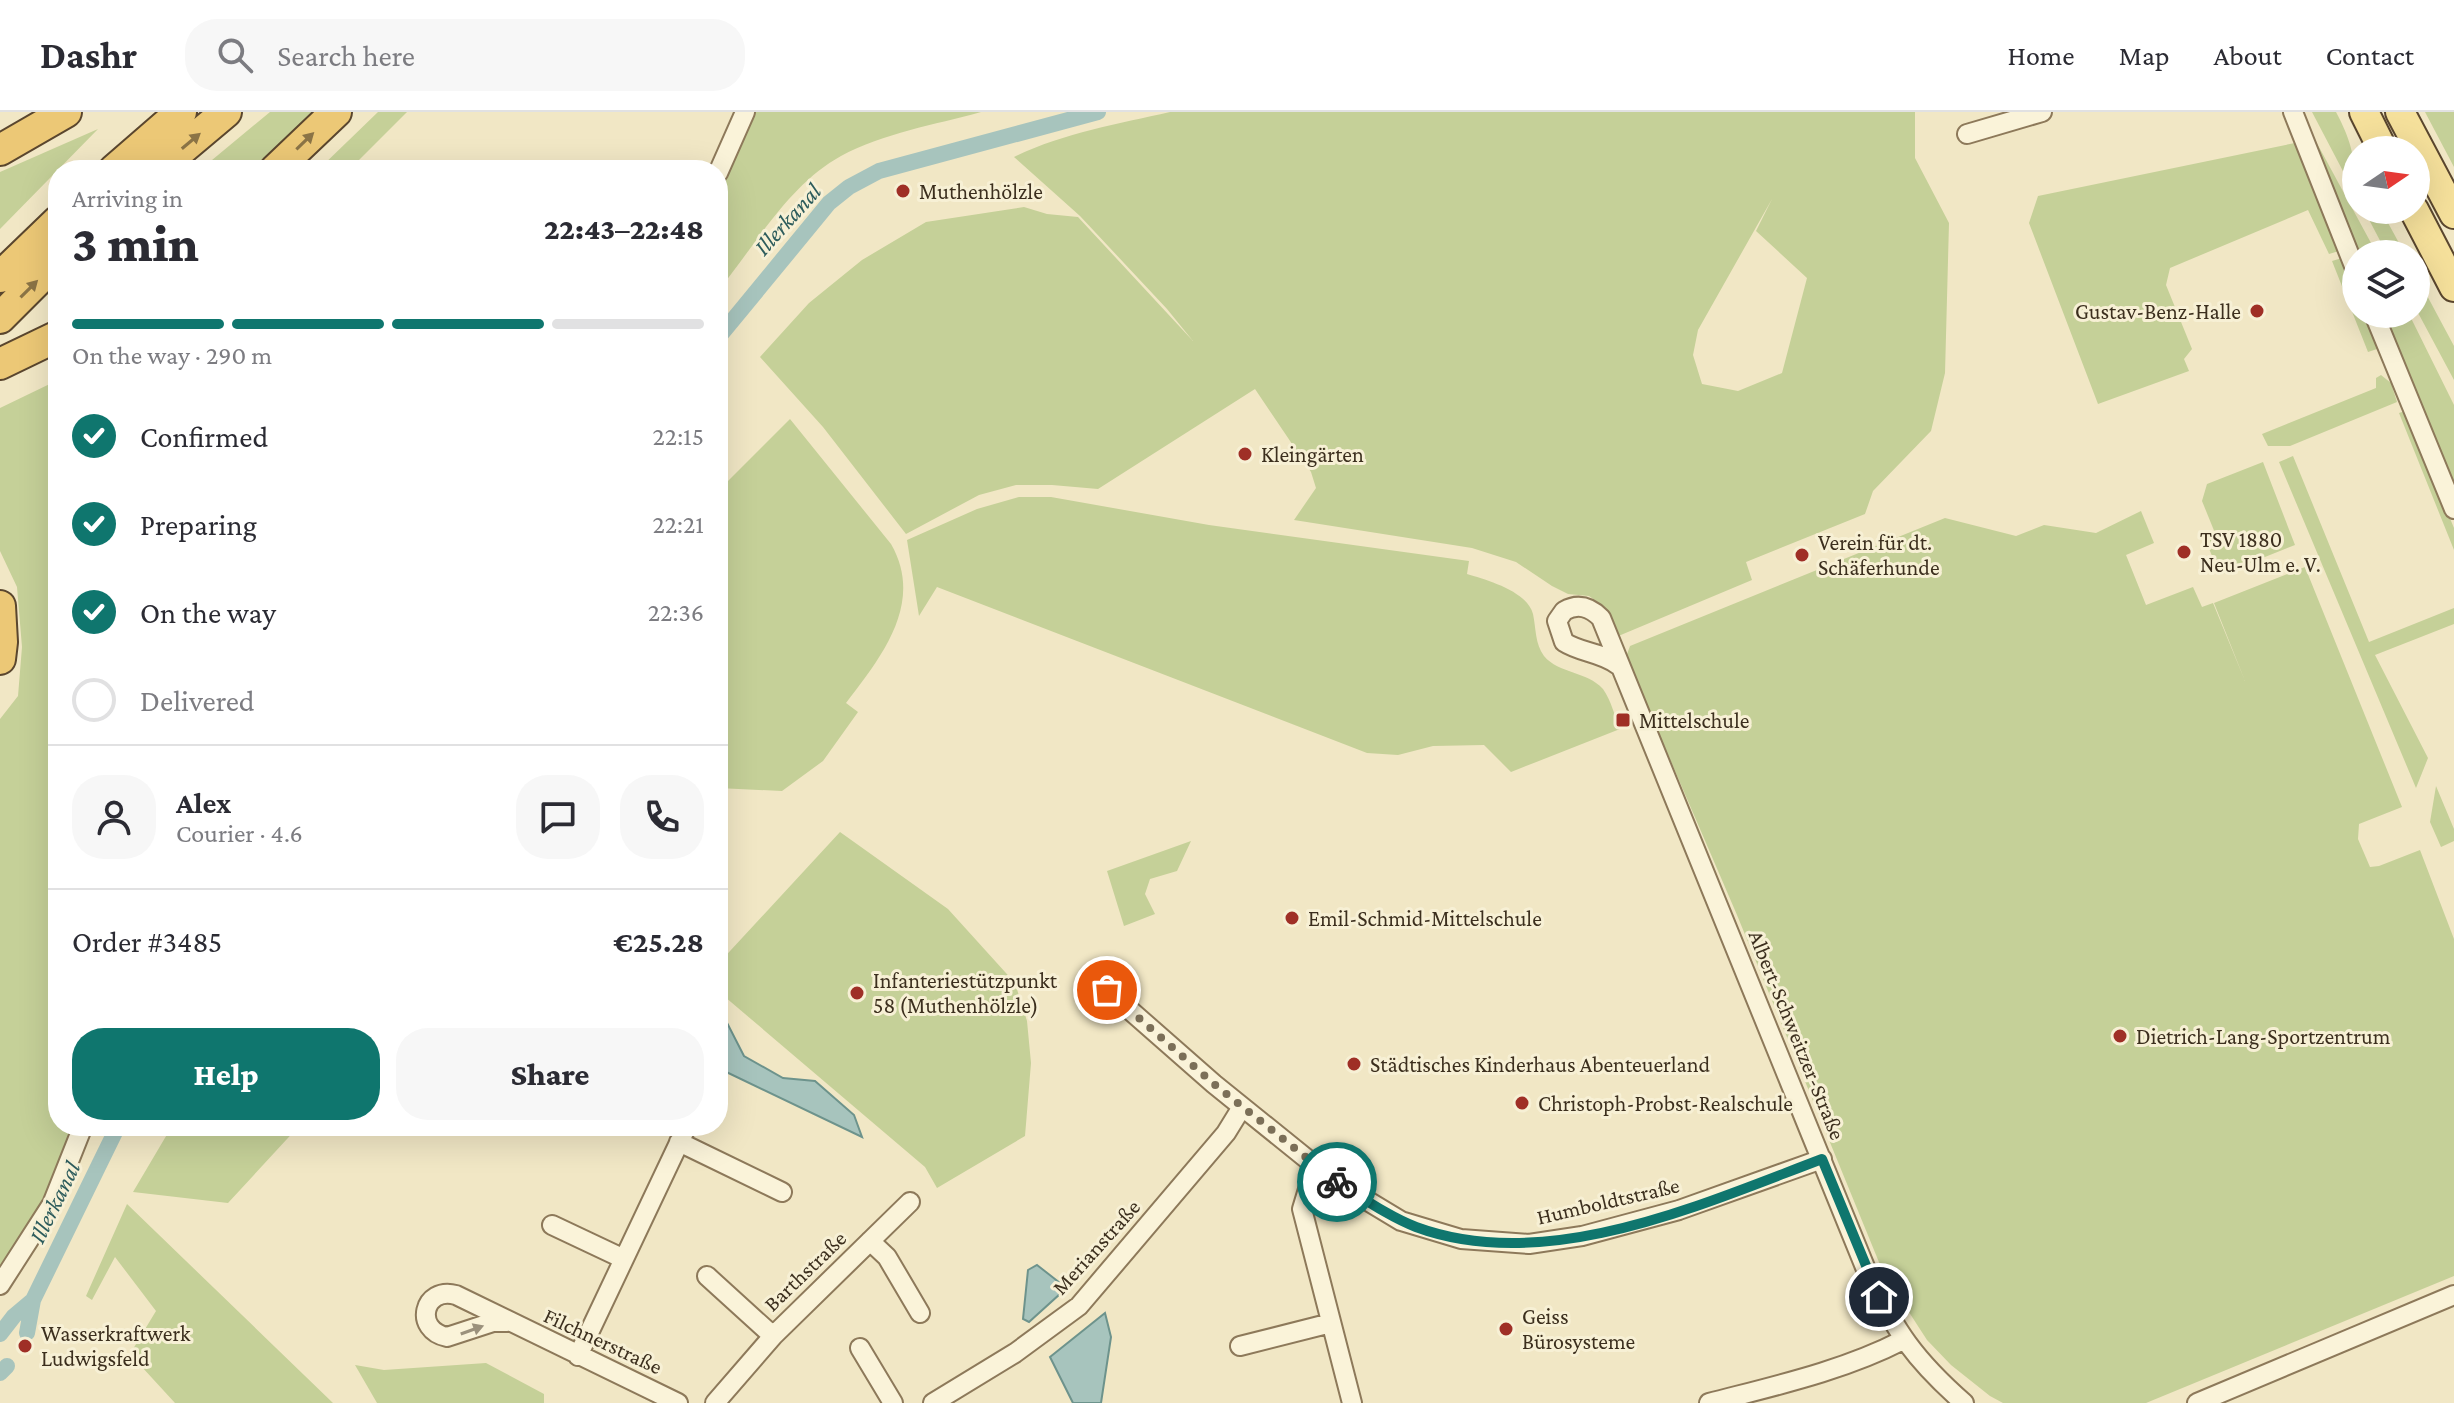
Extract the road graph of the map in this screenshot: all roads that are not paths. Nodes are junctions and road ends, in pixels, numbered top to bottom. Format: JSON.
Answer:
{"nodes":[{"id":1,"x":66,"y":112,"type":"edge"},
{"id":2,"x":181,"y":112,"type":"edge"},
{"id":3,"x":226,"y":112,"type":"edge"},
{"id":4,"x":336,"y":112,"type":"edge"},
{"id":5,"x":745,"y":112,"type":"edge"},
{"id":6,"x":2042,"y":112,"type":"edge"},
{"id":7,"x":2293,"y":112,"type":"edge"},
{"id":8,"x":2364,"y":112,"type":"edge"},
{"id":9,"x":2400,"y":112,"type":"edge"},
{"id":10,"x":1967,"y":134,"type":"dead end"},
{"id":11,"x":2376,"y":136,"type":"edge"},
{"id":12,"x":0,"y":150,"type":"edge"},
{"id":13,"x":126,"y":160,"type":"edge"},
{"id":14,"x":169,"y":160,"type":"edge"},
{"id":15,"x":286,"y":160,"type":"edge"},
{"id":16,"x":724,"y":160,"type":"edge"},
{"id":17,"x":2454,"y":214,"type":"edge"},
{"id":18,"x":2421,"y":224,"type":"edge"},
{"id":19,"x":48,"y":231,"type":"edge"},
{"id":20,"x":2344,"y":240,"type":"edge"},
{"id":21,"x":48,"y":270,"type":"edge"},
{"id":22,"x":0,"y":277,"type":"edge"},
{"id":23,"x":2454,"y":287,"type":"edge"},
{"id":24,"x":0,"y":318,"type":"edge"},
{"id":25,"x":2380,"y":328,"type":"edge"},
{"id":26,"x":48,"y":341,"type":"edge"},
{"id":27,"x":0,"y":364,"type":"edge"},
{"id":28,"x":2454,"y":509,"type":"edge"},
{"id":29,"x":0,"y":606,"type":"edge"},
{"id":30,"x":0,"y":659,"type":"edge"},
{"id":31,"x":1618,"y":665,"type":"dead end"},
{"id":32,"x":1099,"y":983,"type":"dead end"},
{"id":33,"x":1242,"y":1107,"type":"junction"},
{"id":34,"x":79,"y":1136,"type":"edge"},
{"id":35,"x":682,"y":1136,"type":"edge"},
{"id":36,"x":686,"y":1136,"type":"edge"},
{"id":37,"x":1822,"y":1159,"type":"junction"},
{"id":38,"x":1320,"y":1170,"type":"junction"},
{"id":39,"x":782,"y":1192,"type":"dead end"},
{"id":40,"x":910,"y":1202,"type":"dead end"},
{"id":41,"x":552,"y":1225,"type":"dead end"},
{"id":42,"x":870,"y":1241,"type":"junction"},
{"id":43,"x":624,"y":1259,"type":"junction"},
{"id":44,"x":707,"y":1276,"type":"dead end"},
{"id":45,"x":0,"y":1285,"type":"edge"},
{"id":46,"x":2454,"y":1295,"type":"edge"},
{"id":47,"x":920,"y":1313,"type":"dead end"},
{"id":48,"x":507,"y":1322,"type":"dead end"},
{"id":49,"x":1331,"y":1323,"type":"junction"},
{"id":50,"x":773,"y":1336,"type":"junction"},
{"id":51,"x":1903,"y":1340,"type":"junction"},
{"id":52,"x":1240,"y":1346,"type":"dead end"},
{"id":53,"x":860,"y":1348,"type":"dead end"},
{"id":54,"x":578,"y":1356,"type":"junction"},
{"id":55,"x":962,"y":1396,"type":"edge"},
{"id":56,"x":1734,"y":1400,"type":"edge"},
{"id":57,"x":678,"y":1403,"type":"edge"},
{"id":58,"x":715,"y":1403,"type":"edge"},
{"id":59,"x":893,"y":1403,"type":"edge"},
{"id":60,"x":933,"y":1403,"type":"edge"},
{"id":61,"x":1352,"y":1403,"type":"edge"},
{"id":62,"x":1709,"y":1403,"type":"edge"},
{"id":63,"x":1964,"y":1403,"type":"edge"},
{"id":64,"x":2197,"y":1403,"type":"edge"}],
"edges":[{"from":1,"to":12,"type":"highway"},
{"from":2,"to":13,"type":"highway"},
{"from":14,"to":3,"type":"highway","one_way":true},
{"from":15,"to":4,"type":"highway","one_way":true},
{"from":5,"to":16,"type":"street"},
{"from":6,"to":10,"type":"street"},
{"from":7,"to":20,"type":"street"},
{"from":8,"to":11,"type":"main road"},
{"from":9,"to":17,"type":"main road"},
{"from":18,"to":23,"type":"main road"},
{"from":19,"to":22,"type":"highway"},
{"from":24,"to":21,"type":"highway","one_way":true},
{"from":25,"to":28,"type":"street"},
{"from":26,"to":27,"type":"highway"},
{"from":29,"to":30,"type":"highway"},
{"from":31,"to":37,"type":"street","name":"Albert-Schweitzer-Straße"},
{"from":32,"to":33,"type":"street","name":"Humboldtstraße"},
{"from":33,"to":38,"type":"street","name":"Humboldtstraße"},
{"from":33,"to":55,"type":"street","name":"Merianstraße"},
{"from":34,"to":45,"type":"street"},
{"from":35,"to":43,"type":"street"},
{"from":36,"to":39,"type":"street"},
{"from":37,"to":38,"type":"street","name":"Humboldtstraße"},
{"from":37,"to":51,"type":"street","name":"Albert-Schweitzer-Straße"},
{"from":38,"to":49,"type":"street"},
{"from":40,"to":42,"type":"street","name":"Barthstraße"},
{"from":41,"to":43,"type":"street"},
{"from":42,"to":47,"type":"street","name":"Barthstraße"},
{"from":42,"to":50,"type":"street","name":"Barthstraße"},
{"from":43,"to":54,"type":"street"},
{"from":44,"to":50,"type":"street","name":"Barthstraße"},
{"from":46,"to":64,"type":"street"},
{"from":48,"to":54,"type":"street","name":"Filchnerstraße"},
{"from":49,"to":52,"type":"street"},
{"from":49,"to":61,"type":"street"},
{"from":50,"to":58,"type":"street","name":"Barthstraße"},
{"from":51,"to":56,"type":"street"},
{"from":51,"to":63,"type":"street","name":"Albert-Schweitzer-Straße"},
{"from":53,"to":59,"type":"street"},
{"from":54,"to":57,"type":"street","name":"Filchnerstraße"},
{"from":55,"to":60,"type":"street","name":"Merianstraße"},
{"from":56,"to":62,"type":"street"}]}
